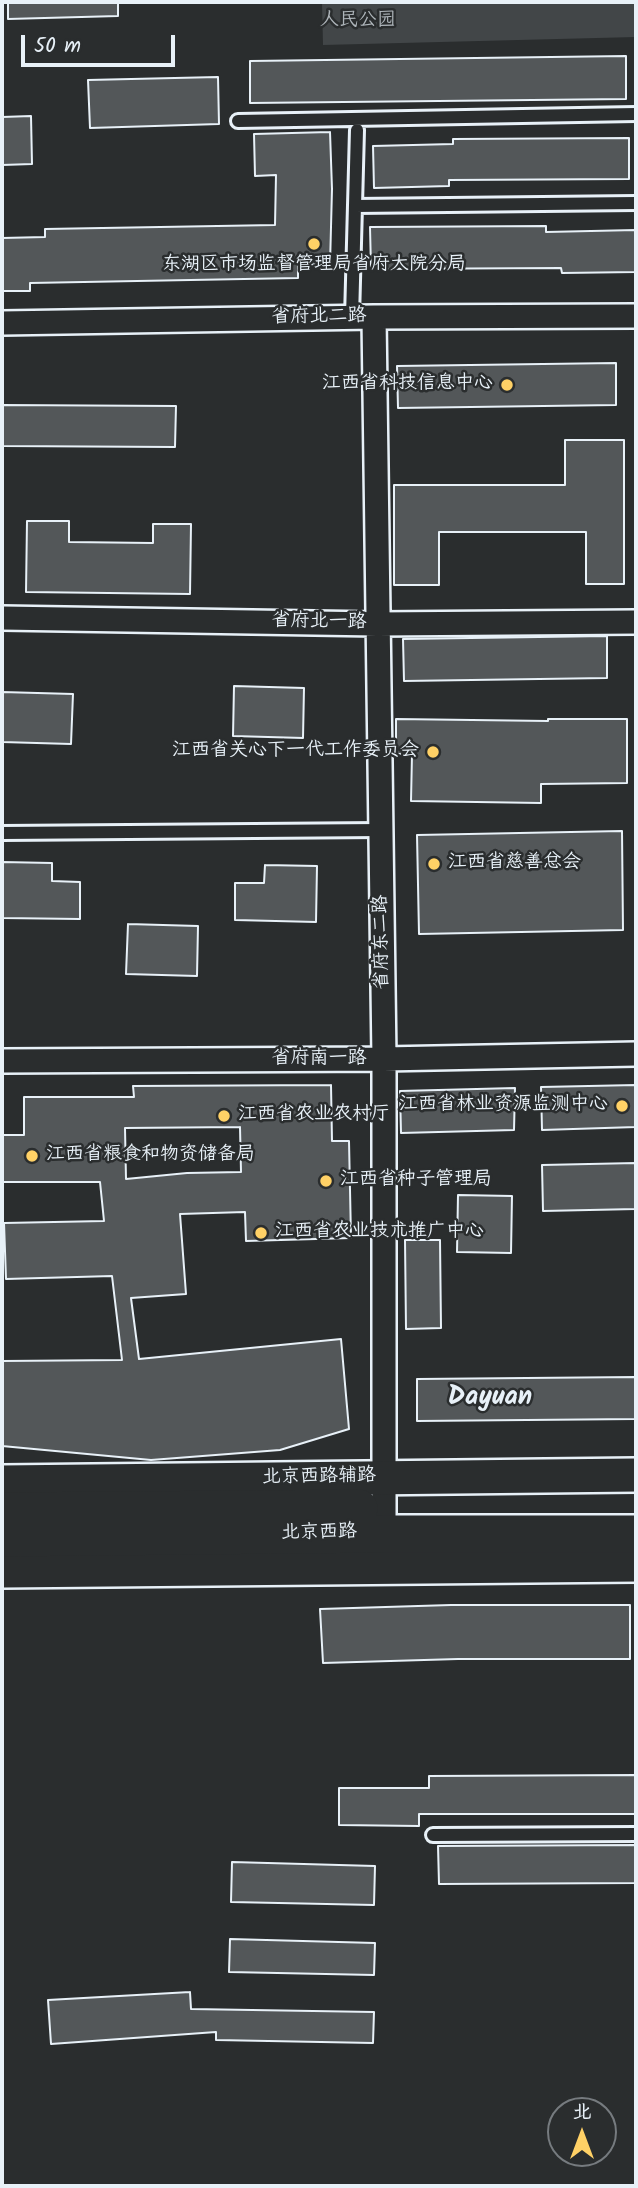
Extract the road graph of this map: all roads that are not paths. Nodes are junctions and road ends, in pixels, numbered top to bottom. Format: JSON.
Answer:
{"nodes":[{"id":1,"x":636,"y":114,"type":"edge"},
{"id":2,"x":238,"y":121,"type":"dead end"},
{"id":3,"x":358,"y":130,"type":"dead end"},
{"id":4,"x":636,"y":203,"type":"edge"},
{"id":5,"x":355,"y":206,"type":"junction"},
{"id":6,"x":636,"y":316,"type":"edge"},
{"id":7,"x":363,"y":318,"type":"junction"},
{"id":8,"x":2,"y":323,"type":"edge"},
{"id":9,"x":2,"y":618,"type":"edge"},
{"id":10,"x":636,"y":622,"type":"edge"},
{"id":11,"x":377,"y":624,"type":"junction"},
{"id":12,"x":381,"y":830,"type":"junction"},
{"id":13,"x":2,"y":833,"type":"edge"},
{"id":14,"x":636,"y":1054,"type":"edge"},
{"id":15,"x":384,"y":1059,"type":"junction"},
{"id":16,"x":2,"y":1062,"type":"edge"},
{"id":17,"x":636,"y":1475,"type":"edge"},
{"id":18,"x":2,"y":1482,"type":"edge"},
{"id":19,"x":636,"y":1508,"type":"edge"},
{"id":20,"x":2,"y":1511,"type":"edge"},
{"id":21,"x":384,"y":1522,"type":"junction"},
{"id":22,"x":636,"y":1534,"type":"edge"},
{"id":23,"x":2,"y":1538,"type":"edge"},
{"id":24,"x":636,"y":1566,"type":"edge"},
{"id":25,"x":2,"y":1571,"type":"edge"},
{"id":26,"x":636,"y":1834,"type":"edge"},
{"id":27,"x":433,"y":1835,"type":"dead end"}],
"edges":[{"from":1,"to":2,"type":"lane"},
{"from":3,"to":5,"type":"lane"},
{"from":4,"to":5,"type":"lane"},
{"from":5,"to":7,"type":"lane"},
{"from":6,"to":7,"type":"street","name":"省府北二路"},
{"from":7,"to":8,"type":"street","name":"省府北二路"},
{"from":7,"to":11,"type":"street","name":"省府东二路"},
{"from":9,"to":11,"type":"street","name":"省府北一路"},
{"from":10,"to":11,"type":"street","name":"省府北一路"},
{"from":11,"to":12,"type":"street","name":"省府东二路"},
{"from":12,"to":13,"type":"lane"},
{"from":12,"to":15,"type":"street","name":"省府东二路"},
{"from":14,"to":15,"type":"street","name":"省府南一路"},
{"from":15,"to":16,"type":"street","name":"省府南一路"},
{"from":15,"to":21,"type":"street","name":"省府东二路"},
{"from":17,"to":21,"type":"main road","name":"北京西路辅路"},
{"from":18,"to":21,"type":"main road","name":"北京西路辅路"},
{"from":19,"to":21,"type":"main road","name":"北京西路"},
{"from":20,"to":21,"type":"main road","name":"北京西路"},
{"from":21,"to":22,"type":"main road","name":"北京西路"},
{"from":21,"to":23,"type":"main road","name":"北京西路"},
{"from":21,"to":24,"type":"main road","name":"北京西路辅路"},
{"from":21,"to":25,"type":"main road","name":"北京西路辅路"},
{"from":26,"to":27,"type":"lane"}]}
